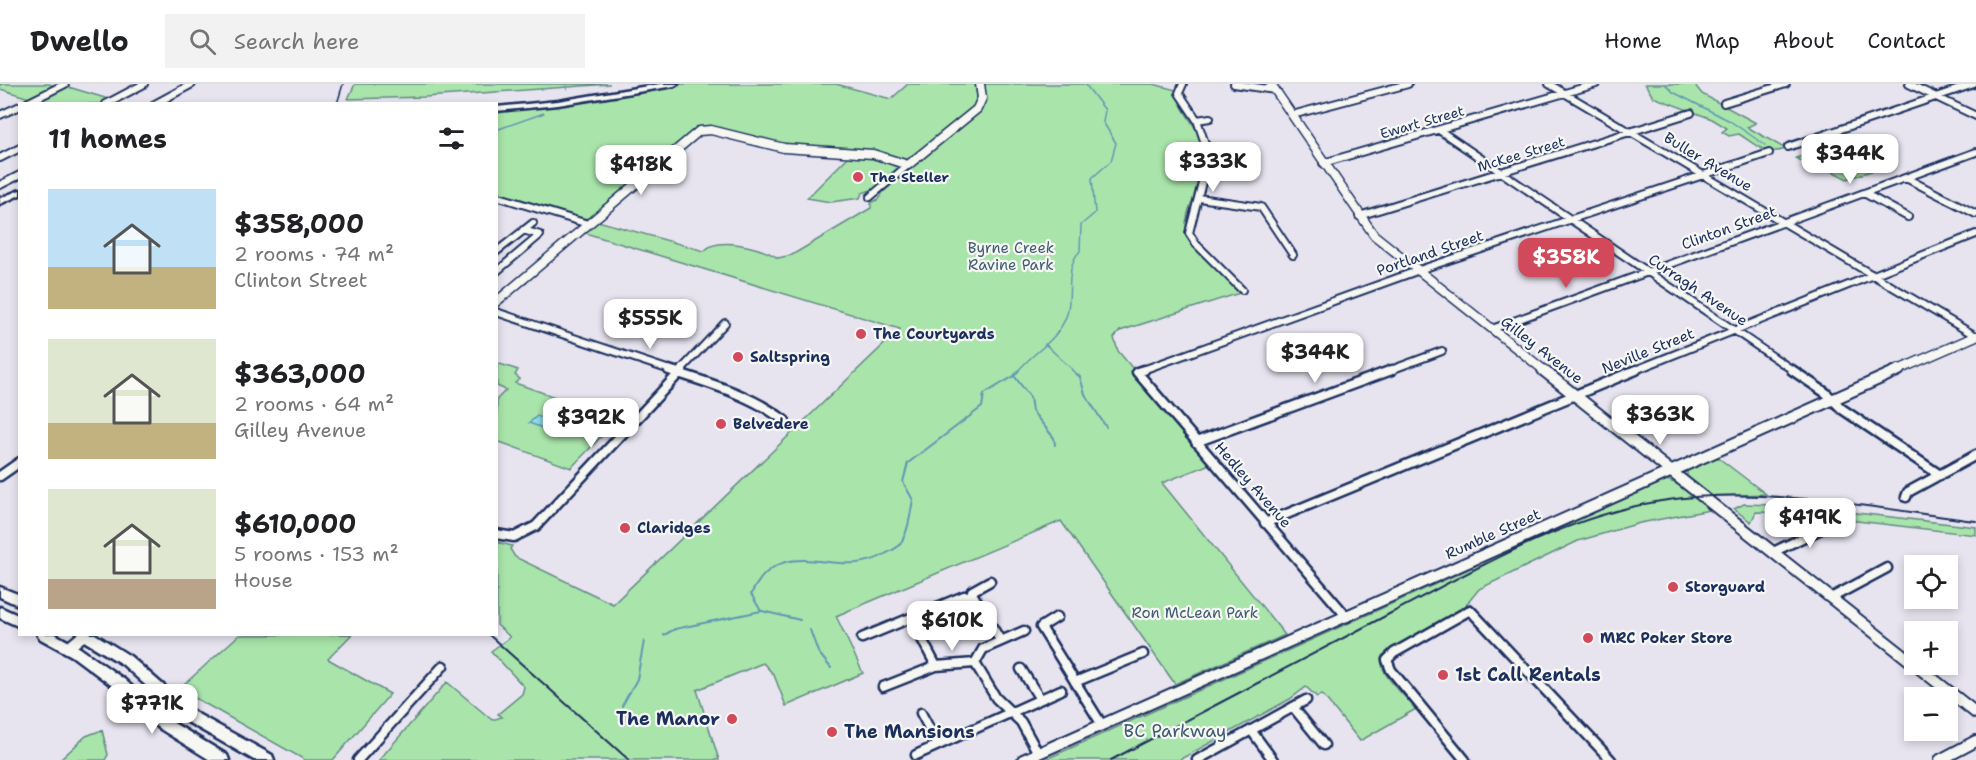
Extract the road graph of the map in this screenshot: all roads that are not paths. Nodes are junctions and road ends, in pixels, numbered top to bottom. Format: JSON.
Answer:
{"nodes":[{"id":1,"x":64,"y":84,"type":"edge"},
{"id":2,"x":144,"y":84,"type":"edge"},
{"id":3,"x":192,"y":84,"type":"edge"},
{"id":4,"x":652,"y":84,"type":"edge"},
{"id":5,"x":674,"y":84,"type":"edge"},
{"id":6,"x":980,"y":84,"type":"edge"},
{"id":7,"x":1183,"y":84,"type":"edge"},
{"id":8,"x":1234,"y":84,"type":"edge"},
{"id":9,"x":1408,"y":84,"type":"edge"},
{"id":10,"x":1550,"y":84,"type":"edge"},
{"id":11,"x":1596,"y":84,"type":"edge"},
{"id":12,"x":1786,"y":84,"type":"edge"},
{"id":13,"x":1909,"y":84,"type":"edge"},
{"id":14,"x":1974,"y":84,"type":"edge"},
{"id":15,"x":1273,"y":87,"type":"edge"},
{"id":16,"x":1565,"y":93,"type":"junction"},
{"id":17,"x":1936,"y":97,"type":"junction"},
{"id":18,"x":113,"y":100,"type":"junction"},
{"id":19,"x":28,"y":102,"type":"edge"},
{"id":20,"x":110,"y":102,"type":"edge"},
{"id":21,"x":119,"y":102,"type":"edge"},
{"id":22,"x":159,"y":102,"type":"edge"},
{"id":23,"x":1724,"y":103,"type":"dead end"},
{"id":24,"x":498,"y":104,"type":"edge"},
{"id":25,"x":18,"y":107,"type":"edge"},
{"id":26,"x":498,"y":109,"type":"edge"},
{"id":27,"x":1691,"y":113,"type":"dead end"},
{"id":28,"x":0,"y":115,"type":"edge"},
{"id":29,"x":1292,"y":116,"type":"junction"},
{"id":30,"x":1976,"y":116,"type":"edge"},
{"id":31,"x":1210,"y":118,"type":"dead end"},
{"id":32,"x":1197,"y":120,"type":"junction"},
{"id":33,"x":1439,"y":130,"type":"junction"},
{"id":34,"x":1631,"y":132,"type":"junction"},
{"id":35,"x":1788,"y":147,"type":"dead end"},
{"id":36,"x":18,"y":149,"type":"edge"},
{"id":37,"x":1976,"y":152,"type":"edge"},
{"id":38,"x":1769,"y":153,"type":"dead end"},
{"id":39,"x":0,"y":158,"type":"edge"},
{"id":40,"x":1235,"y":159,"type":"dead end"},
{"id":41,"x":1209,"y":160,"type":"junction"},
{"id":42,"x":1323,"y":163,"type":"junction"},
{"id":43,"x":908,"y":165,"type":"junction"},
{"id":44,"x":1501,"y":173,"type":"junction"},
{"id":45,"x":1703,"y":175,"type":"junction"},
{"id":46,"x":18,"y":176,"type":"edge"},
{"id":47,"x":1906,"y":178,"type":"junction"},
{"id":48,"x":0,"y":185,"type":"edge"},
{"id":49,"x":18,"y":187,"type":"edge"},
{"id":50,"x":18,"y":193,"type":"edge"},
{"id":51,"x":1863,"y":193,"type":"junction"},
{"id":52,"x":0,"y":195,"type":"edge"},
{"id":53,"x":870,"y":196,"type":"dead end"},
{"id":54,"x":498,"y":197,"type":"edge"},
{"id":55,"x":1199,"y":198,"type":"junction"},
{"id":56,"x":0,"y":201,"type":"edge"},
{"id":57,"x":1976,"y":214,"type":"edge"},
{"id":58,"x":1359,"y":216,"type":"junction"},
{"id":59,"x":1908,"y":217,"type":"dead end"},
{"id":60,"x":1571,"y":220,"type":"junction"},
{"id":61,"x":1783,"y":222,"type":"junction"},
{"id":62,"x":533,"y":223,"type":"dead end"},
{"id":63,"x":588,"y":224,"type":"junction"},
{"id":64,"x":523,"y":230,"type":"junction"},
{"id":65,"x":1976,"y":234,"type":"edge"},
{"id":66,"x":498,"y":250,"type":"edge"},
{"id":67,"x":1293,"y":255,"type":"dead end"},
{"id":68,"x":498,"y":270,"type":"edge"},
{"id":69,"x":1418,"y":271,"type":"junction"},
{"id":70,"x":1648,"y":272,"type":"junction"},
{"id":71,"x":1873,"y":275,"type":"junction"},
{"id":72,"x":1242,"y":290,"type":"dead end"},
{"id":73,"x":498,"y":300,"type":"edge"},
{"id":74,"x":498,"y":313,"type":"edge"},
{"id":75,"x":725,"y":323,"type":"dead end"},
{"id":76,"x":1492,"y":329,"type":"junction"},
{"id":77,"x":1735,"y":332,"type":"junction"},
{"id":78,"x":1976,"y":336,"type":"edge"},
{"id":79,"x":1442,"y":351,"type":"dead end"},
{"id":80,"x":679,"y":372,"type":"junction"},
{"id":81,"x":1137,"y":372,"type":"joint"},
{"id":82,"x":1574,"y":395,"type":"junction"},
{"id":83,"x":1832,"y":399,"type":"junction"},
{"id":84,"x":785,"y":421,"type":"dead end"},
{"id":85,"x":1196,"y":442,"type":"junction"},
{"id":86,"x":1976,"y":455,"type":"edge"},
{"id":87,"x":18,"y":463,"type":"edge"},
{"id":88,"x":1670,"y":471,"type":"junction"},
{"id":89,"x":1940,"y":475,"type":"junction"},
{"id":90,"x":0,"y":476,"type":"edge"},
{"id":91,"x":1906,"y":497,"type":"dead end"},
{"id":92,"x":1265,"y":523,"type":"junction"},
{"id":93,"x":1834,"y":523,"type":"dead end"},
{"id":94,"x":498,"y":534,"type":"edge"},
{"id":95,"x":1773,"y":552,"type":"junction"},
{"id":96,"x":1887,"y":568,"type":"dead end"},
{"id":97,"x":990,"y":581,"type":"dead end"},
{"id":98,"x":0,"y":592,"type":"edge"},
{"id":99,"x":973,"y":595,"type":"junction"},
{"id":100,"x":1831,"y":598,"type":"junction"},
{"id":101,"x":18,"y":600,"type":"edge"},
{"id":102,"x":0,"y":612,"type":"edge"},
{"id":103,"x":1057,"y":617,"type":"dead end"},
{"id":104,"x":1347,"y":617,"type":"junction"},
{"id":105,"x":911,"y":618,"type":"junction"},
{"id":106,"x":18,"y":621,"type":"edge"},
{"id":107,"x":1024,"y":631,"type":"dead end"},
{"id":108,"x":47,"y":636,"type":"edge"},
{"id":109,"x":83,"y":636,"type":"edge"},
{"id":110,"x":86,"y":636,"type":"edge"},
{"id":111,"x":862,"y":638,"type":"dead end"},
{"id":112,"x":1000,"y":640,"type":"junction"},
{"id":113,"x":68,"y":648,"type":"junction"},
{"id":114,"x":1143,"y":654,"type":"dead end"},
{"id":115,"x":975,"y":663,"type":"junction"},
{"id":116,"x":443,"y":666,"type":"dead end"},
{"id":117,"x":936,"y":666,"type":"junction"},
{"id":118,"x":1021,"y":669,"type":"dead end"},
{"id":119,"x":1075,"y":682,"type":"junction"},
{"id":120,"x":883,"y":687,"type":"dead end"},
{"id":121,"x":1061,"y":690,"type":"dead end"},
{"id":122,"x":1040,"y":699,"type":"junction"},
{"id":123,"x":1306,"y":700,"type":"dead end"},
{"id":124,"x":1293,"y":707,"type":"junction"},
{"id":125,"x":1012,"y":712,"type":"junction"},
{"id":126,"x":921,"y":713,"type":"dead end"},
{"id":127,"x":1976,"y":713,"type":"edge"},
{"id":128,"x":1102,"y":725,"type":"junction"},
{"id":129,"x":1251,"y":730,"type":"junction"},
{"id":130,"x":1976,"y":741,"type":"edge"},
{"id":131,"x":938,"y":745,"type":"junction"},
{"id":132,"x":1324,"y":746,"type":"dead end"},
{"id":133,"x":1038,"y":753,"type":"junction"},
{"id":134,"x":916,"y":755,"type":"dead end"},
{"id":135,"x":214,"y":758,"type":"edge"},
{"id":136,"x":267,"y":760,"type":"edge"},
{"id":137,"x":358,"y":760,"type":"edge"},
{"id":138,"x":1023,"y":760,"type":"edge"},
{"id":139,"x":1197,"y":760,"type":"edge"},
{"id":140,"x":1273,"y":760,"type":"edge"},
{"id":141,"x":1466,"y":760,"type":"edge"},
{"id":142,"x":1611,"y":760,"type":"edge"},
{"id":143,"x":1940,"y":760,"type":"edge"}],
"edges":[{"from":1,"to":19,"type":"street"},
{"from":2,"to":18,"type":"street"},
{"from":3,"to":22,"type":"street"},
{"from":4,"to":24,"type":"main road"},
{"from":5,"to":26,"type":"main road"},
{"from":6,"to":43,"type":"street"},
{"from":7,"to":32,"type":"street"},
{"from":8,"to":15,"type":"street"},
{"from":9,"to":29,"type":"street"},
{"from":10,"to":16,"type":"street","name":"Buller Avenue"},
{"from":11,"to":16,"type":"street","name":"Ewart Street"},
{"from":12,"to":23,"type":"street"},
{"from":13,"to":17,"type":"street"},
{"from":14,"to":17,"type":"street"},
{"from":15,"to":29,"type":"street","name":"Gilley Avenue"},
{"from":16,"to":33,"type":"street","name":"Ewart Street"},
{"from":16,"to":34,"type":"street","name":"Buller Avenue"},
{"from":17,"to":30,"type":"street"},
{"from":17,"to":35,"type":"street"},
{"from":18,"to":20,"type":"street"},
{"from":18,"to":21,"type":"street"},
{"from":25,"to":28,"type":"street"},
{"from":27,"to":34,"type":"street","name":"McKee Street"},
{"from":29,"to":42,"type":"street","name":"Gilley Avenue"},
{"from":31,"to":32,"type":"street"},
{"from":32,"to":41,"type":"street"},
{"from":33,"to":42,"type":"street","name":"Ewart Street"},
{"from":33,"to":44,"type":"street","name":"Curragh Avenue"},
{"from":34,"to":44,"type":"street","name":"McKee Street"},
{"from":34,"to":45,"type":"street","name":"Buller Avenue"},
{"from":36,"to":39,"type":"street"},
{"from":37,"to":47,"type":"street","name":"Clinton Street"},
{"from":38,"to":45,"type":"street","name":"Portland Street"},
{"from":40,"to":41,"type":"street"},
{"from":41,"to":55,"type":"street"},
{"from":42,"to":58,"type":"street","name":"Gilley Avenue"},
{"from":43,"to":53,"type":"street"},
{"from":43,"to":63,"type":"street"},
{"from":44,"to":58,"type":"street","name":"McKee Street"},
{"from":44,"to":60,"type":"street","name":"Curragh Avenue"},
{"from":45,"to":60,"type":"street","name":"Portland Street"},
{"from":45,"to":61,"type":"street","name":"Buller Avenue"},
{"from":46,"to":48,"type":"street"},
{"from":47,"to":51,"type":"street","name":"Clinton Street"},
{"from":47,"to":57,"type":"street"},
{"from":49,"to":52,"type":"main road"},
{"from":50,"to":56,"type":"main road"},
{"from":51,"to":59,"type":"street"},
{"from":51,"to":61,"type":"street","name":"Clinton Street"},
{"from":54,"to":63,"type":"street"},
{"from":55,"to":67,"type":"street"},
{"from":55,"to":72,"type":"street"},
{"from":58,"to":69,"type":"street","name":"Gilley Avenue"},
{"from":60,"to":69,"type":"street","name":"Portland Street"},
{"from":60,"to":70,"type":"street","name":"Curragh Avenue"},
{"from":61,"to":70,"type":"street","name":"Clinton Street"},
{"from":61,"to":71,"type":"street","name":"Buller Avenue"},
{"from":62,"to":64,"type":"street"},
{"from":63,"to":73,"type":"street"},
{"from":64,"to":66,"type":"street"},
{"from":64,"to":68,"type":"street"},
{"from":65,"to":71,"type":"street","name":"Neville Street"},
{"from":69,"to":76,"type":"street","name":"Gilley Avenue"},
{"from":69,"to":81,"type":"street","name":"Portland Street"},
{"from":70,"to":76,"type":"street","name":"Clinton Street"},
{"from":70,"to":77,"type":"street","name":"Curragh Avenue"},
{"from":71,"to":77,"type":"street","name":"Neville Street"},
{"from":71,"to":78,"type":"street","name":"Buller Avenue"},
{"from":74,"to":80,"type":"street"},
{"from":75,"to":80,"type":"street"},
{"from":76,"to":82,"type":"street","name":"Gilley Avenue"},
{"from":77,"to":82,"type":"street","name":"Neville Street"},
{"from":77,"to":83,"type":"street","name":"Curragh Avenue"},
{"from":78,"to":83,"type":"street","name":"Rumble Street"},
{"from":79,"to":85,"type":"street"},
{"from":80,"to":84,"type":"street"},
{"from":80,"to":94,"type":"street"},
{"from":81,"to":85,"type":"street","name":"Hedley Avenue"},
{"from":82,"to":88,"type":"street","name":"Gilley Avenue"},
{"from":82,"to":92,"type":"street","name":"Neville Street"},
{"from":83,"to":88,"type":"street","name":"Rumble Street"},
{"from":83,"to":89,"type":"street","name":"Curragh Avenue"},
{"from":85,"to":92,"type":"street","name":"Hedley Avenue"},
{"from":86,"to":89,"type":"street"},
{"from":87,"to":90,"type":"street"},
{"from":88,"to":95,"type":"street","name":"Gilley Avenue"},
{"from":88,"to":104,"type":"street","name":"Rumble Street"},
{"from":89,"to":91,"type":"street"},
{"from":92,"to":104,"type":"street","name":"Hedley Avenue"},
{"from":93,"to":95,"type":"street"},
{"from":95,"to":100,"type":"street","name":"Gilley Avenue"},
{"from":96,"to":100,"type":"street"},
{"from":97,"to":99,"type":"street"},
{"from":98,"to":101,"type":"main road"},
{"from":99,"to":105,"type":"street"},
{"from":99,"to":112,"type":"street"},
{"from":100,"to":127,"type":"street","name":"Gilley Avenue"},
{"from":102,"to":106,"type":"main road"},
{"from":103,"to":119,"type":"street"},
{"from":104,"to":128,"type":"street","name":"Rumble Street"},
{"from":105,"to":111,"type":"street"},
{"from":105,"to":117,"type":"street"},
{"from":107,"to":112,"type":"street"},
{"from":108,"to":113,"type":"main road"},
{"from":109,"to":113,"type":"street"},
{"from":110,"to":136,"type":"main road"},
{"from":112,"to":115,"type":"street"},
{"from":113,"to":135,"type":"main road"},
{"from":114,"to":119,"type":"street"},
{"from":115,"to":117,"type":"street"},
{"from":115,"to":125,"type":"street"},
{"from":116,"to":137,"type":"street"},
{"from":117,"to":120,"type":"street"},
{"from":118,"to":122,"type":"street"},
{"from":119,"to":128,"type":"street"},
{"from":121,"to":122,"type":"street"},
{"from":122,"to":125,"type":"street"},
{"from":123,"to":124,"type":"street"},
{"from":124,"to":129,"type":"street"},
{"from":124,"to":132,"type":"street"},
{"from":125,"to":131,"type":"street"},
{"from":125,"to":133,"type":"street"},
{"from":126,"to":131,"type":"street"},
{"from":128,"to":133,"type":"street","name":"Rumble Street"},
{"from":129,"to":139,"type":"street"},
{"from":129,"to":140,"type":"street"},
{"from":130,"to":143,"type":"street"},
{"from":131,"to":134,"type":"street"},
{"from":133,"to":138,"type":"street","name":"Rumble Street"},
{"from":141,"to":142,"type":"street"}]}
